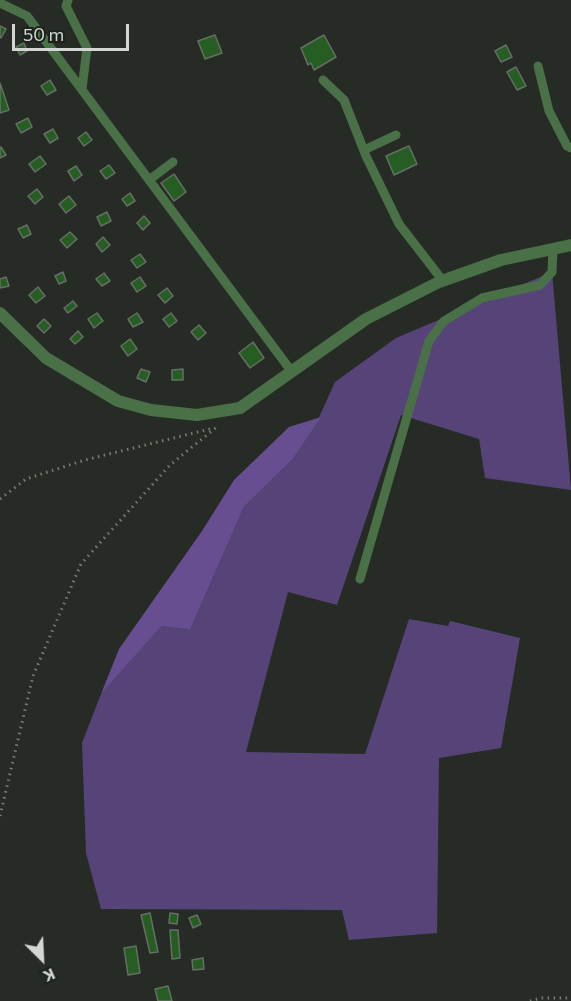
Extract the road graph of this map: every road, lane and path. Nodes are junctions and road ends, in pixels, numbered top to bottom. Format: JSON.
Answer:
{"nodes":[{"id":1,"x":68,"y":0,"type":"edge"},
{"id":2,"x":0,"y":3,"type":"edge"},
{"id":3,"x":538,"y":66,"type":"dead end"},
{"id":4,"x":323,"y":80,"type":"dead end"},
{"id":5,"x":82,"y":89,"type":"junction"},
{"id":6,"x":396,"y":135,"type":"dead end"},
{"id":7,"x":571,"y":148,"type":"edge"},
{"id":8,"x":364,"y":150,"type":"junction"},
{"id":9,"x":174,"y":162,"type":"dead end"},
{"id":10,"x":149,"y":180,"type":"junction"},
{"id":11,"x":571,"y":244,"type":"edge"},
{"id":12,"x":553,"y":249,"type":"junction"},
{"id":13,"x":443,"y":281,"type":"junction"},
{"id":14,"x":0,"y":313,"type":"edge"},
{"id":15,"x":291,"y":372,"type":"junction"},
{"id":16,"x":240,"y":408,"type":"junction"},
{"id":17,"x":216,"y":428,"type":"junction"},
{"id":18,"x":0,"y":499,"type":"edge"},
{"id":19,"x":360,"y":579,"type":"dead end"},
{"id":20,"x":0,"y":816,"type":"edge"},
{"id":21,"x":571,"y":998,"type":"edge"},
{"id":22,"x":530,"y":1001,"type":"edge"}],
"edges":[{"from":1,"to":5,"type":"lane"},
{"from":2,"to":5,"type":"lane"},
{"from":3,"to":7,"type":"lane"},
{"from":4,"to":8,"type":"lane"},
{"from":5,"to":10,"type":"lane"},
{"from":6,"to":8,"type":"lane"},
{"from":8,"to":13,"type":"lane"},
{"from":9,"to":10,"type":"lane"},
{"from":10,"to":15,"type":"lane"},
{"from":11,"to":12,"type":"street"},
{"from":12,"to":13,"type":"street"},
{"from":12,"to":19,"type":"lane"},
{"from":13,"to":15,"type":"street"},
{"from":14,"to":16,"type":"street"},
{"from":15,"to":16,"type":"street"},
{"from":16,"to":17,"type":"path"},
{"from":17,"to":18,"type":"path"},
{"from":17,"to":20,"type":"path"},
{"from":21,"to":22,"type":"path"}]}
